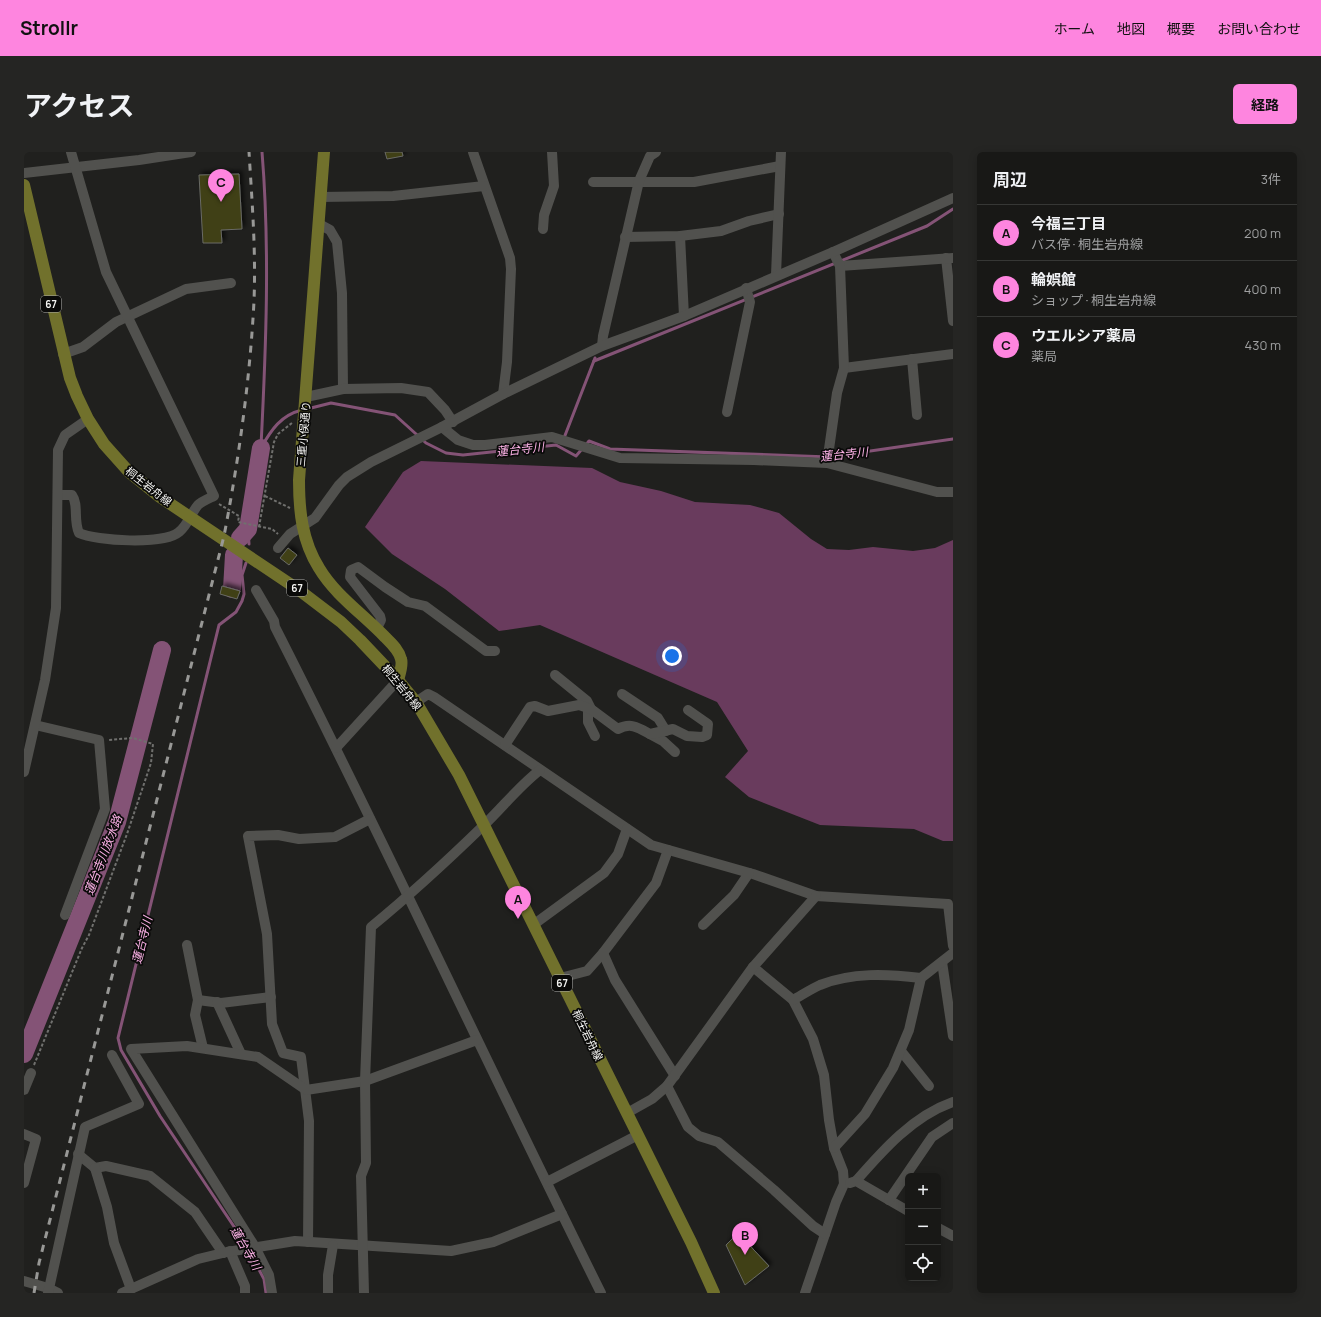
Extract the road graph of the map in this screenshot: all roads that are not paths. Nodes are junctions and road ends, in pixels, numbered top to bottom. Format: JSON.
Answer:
{"nodes":[{"id":1,"x":71,"y":152,"type":"edge"},
{"id":2,"x":191,"y":152,"type":"edge"},
{"id":3,"x":324,"y":152,"type":"edge"},
{"id":4,"x":473,"y":152,"type":"edge"},
{"id":5,"x":552,"y":152,"type":"edge"},
{"id":6,"x":656,"y":152,"type":"edge"},
{"id":7,"x":781,"y":152,"type":"edge"},
{"id":8,"x":75,"y":166,"type":"junction"},
{"id":9,"x":780,"y":166,"type":"junction"},
{"id":10,"x":24,"y":173,"type":"edge"},
{"id":11,"x":639,"y":181,"type":"junction"},
{"id":12,"x":593,"y":182,"type":"dead end"},
{"id":13,"x":24,"y":185,"type":"edge"},
{"id":14,"x":484,"y":186,"type":"junction"},
{"id":15,"x":320,"y":197,"type":"junction"},
{"id":16,"x":953,"y":198,"type":"edge"},
{"id":17,"x":779,"y":214,"type":"junction"},
{"id":18,"x":319,"y":224,"type":"junction"},
{"id":19,"x":543,"y":229,"type":"dead end"},
{"id":20,"x":680,"y":236,"type":"junction"},
{"id":21,"x":625,"y":237,"type":"junction"},
{"id":22,"x":833,"y":252,"type":"junction"},
{"id":23,"x":950,"y":258,"type":"edge"},
{"id":24,"x":840,"y":266,"type":"junction"},
{"id":25,"x":776,"y":275,"type":"junction"},
{"id":26,"x":231,"y":283,"type":"dead end"},
{"id":27,"x":746,"y":288,"type":"junction"},
{"id":28,"x":684,"y":316,"type":"junction"},
{"id":29,"x":126,"y":318,"type":"junction"},
{"id":30,"x":953,"y":321,"type":"edge"},
{"id":31,"x":602,"y":346,"type":"junction"},
{"id":32,"x":63,"y":354,"type":"junction"},
{"id":33,"x":953,"y":354,"type":"edge"},
{"id":34,"x":912,"y":359,"type":"junction"},
{"id":35,"x":844,"y":368,"type":"junction"},
{"id":36,"x":343,"y":389,"type":"junction"},
{"id":37,"x":503,"y":394,"type":"junction"},
{"id":38,"x":305,"y":400,"type":"junction"},
{"id":39,"x":727,"y":412,"type":"dead end"},
{"id":40,"x":917,"y":414,"type":"dead end"},
{"id":41,"x":88,"y":419,"type":"junction"},
{"id":42,"x":453,"y":422,"type":"junction"},
{"id":43,"x":442,"y":427,"type":"junction"},
{"id":44,"x":827,"y":463,"type":"junction"},
{"id":45,"x":953,"y":492,"type":"edge"},
{"id":46,"x":59,"y":495,"type":"junction"},
{"id":47,"x":303,"y":527,"type":"junction"},
{"id":48,"x":278,"y":548,"type":"dead end"},
{"id":49,"x":256,"y":590,"type":"dead end"},
{"id":50,"x":377,"y":628,"type":"junction"},
{"id":51,"x":495,"y":651,"type":"dead end"},
{"id":52,"x":555,"y":675,"type":"dead end"},
{"id":53,"x":398,"y":680,"type":"junction"},
{"id":54,"x":622,"y":694,"type":"dead end"},
{"id":55,"x":416,"y":702,"type":"junction"},
{"id":56,"x":589,"y":708,"type":"junction"},
{"id":57,"x":688,"y":710,"type":"dead end"},
{"id":58,"x":35,"y":725,"type":"junction"},
{"id":59,"x":666,"y":731,"type":"junction"},
{"id":60,"x":650,"y":734,"type":"junction"},
{"id":61,"x":595,"y":736,"type":"dead end"},
{"id":62,"x":505,"y":745,"type":"junction"},
{"id":63,"x":336,"y":748,"type":"junction"},
{"id":64,"x":675,"y":752,"type":"dead end"},
{"id":65,"x":540,"y":770,"type":"junction"},
{"id":66,"x":24,"y":772,"type":"edge"},
{"id":67,"x":370,"y":819,"type":"junction"},
{"id":68,"x":484,"y":825,"type":"junction"},
{"id":69,"x":627,"y":829,"type":"junction"},
{"id":70,"x":668,"y":850,"type":"junction"},
{"id":71,"x":749,"y":873,"type":"junction"},
{"id":72,"x":816,"y":896,"type":"junction"},
{"id":73,"x":408,"y":897,"type":"junction"},
{"id":74,"x":65,"y":915,"type":"dead end"},
{"id":75,"x":533,"y":925,"type":"junction"},
{"id":76,"x":703,"y":925,"type":"dead end"},
{"id":77,"x":187,"y":946,"type":"dead end"},
{"id":78,"x":953,"y":946,"type":"edge"},
{"id":79,"x":603,"y":953,"type":"junction"},
{"id":80,"x":953,"y":953,"type":"edge"},
{"id":81,"x":942,"y":962,"type":"junction"},
{"id":82,"x":753,"y":967,"type":"junction"},
{"id":83,"x":560,"y":978,"type":"junction"},
{"id":84,"x":921,"y":978,"type":"junction"},
{"id":85,"x":271,"y":997,"type":"junction"},
{"id":86,"x":198,"y":1000,"type":"junction"},
{"id":87,"x":793,"y":1000,"type":"junction"},
{"id":88,"x":217,"y":1002,"type":"junction"},
{"id":89,"x":953,"y":1036,"type":"edge"},
{"id":90,"x":477,"y":1040,"type":"junction"},
{"id":91,"x":203,"y":1048,"type":"junction"},
{"id":92,"x":901,"y":1051,"type":"junction"},
{"id":93,"x":241,"y":1054,"type":"junction"},
{"id":94,"x":112,"y":1055,"type":"dead end"},
{"id":95,"x":31,"y":1073,"type":"road end"},
{"id":96,"x":675,"y":1076,"type":"junction"},
{"id":97,"x":365,"y":1081,"type":"junction"},
{"id":98,"x":667,"y":1086,"type":"junction"},
{"id":99,"x":929,"y":1086,"type":"dead end"},
{"id":100,"x":24,"y":1090,"type":"edge"},
{"id":101,"x":306,"y":1090,"type":"junction"},
{"id":102,"x":953,"y":1102,"type":"edge"},
{"id":103,"x":627,"y":1113,"type":"junction"},
{"id":104,"x":953,"y":1123,"type":"edge"},
{"id":105,"x":24,"y":1134,"type":"edge"},
{"id":106,"x":638,"y":1135,"type":"junction"},
{"id":107,"x":834,"y":1148,"type":"junction"},
{"id":108,"x":78,"y":1154,"type":"junction"},
{"id":109,"x":95,"y":1168,"type":"junction"},
{"id":110,"x":856,"y":1181,"type":"junction"},
{"id":111,"x":547,"y":1182,"type":"junction"},
{"id":112,"x":24,"y":1183,"type":"edge"},
{"id":113,"x":844,"y":1184,"type":"junction"},
{"id":114,"x":889,"y":1200,"type":"junction"},
{"id":115,"x":905,"y":1209,"type":"edge"},
{"id":116,"x":562,"y":1214,"type":"junction"},
{"id":117,"x":941,"y":1230,"type":"edge"},
{"id":118,"x":825,"y":1234,"type":"junction"},
{"id":119,"x":953,"y":1236,"type":"edge"},
{"id":120,"x":308,"y":1242,"type":"junction"},
{"id":121,"x":333,"y":1245,"type":"junction"},
{"id":122,"x":362,"y":1246,"type":"junction"},
{"id":123,"x":254,"y":1247,"type":"junction"},
{"id":124,"x":226,"y":1252,"type":"junction"},
{"id":125,"x":24,"y":1281,"type":"edge"},
{"id":126,"x":48,"y":1290,"type":"edge"},
{"id":127,"x":126,"y":1291,"type":"edge"},
{"id":128,"x":58,"y":1293,"type":"edge"},
{"id":129,"x":246,"y":1293,"type":"edge"},
{"id":130,"x":272,"y":1293,"type":"edge"},
{"id":131,"x":328,"y":1293,"type":"edge"},
{"id":132,"x":364,"y":1293,"type":"edge"},
{"id":133,"x":601,"y":1293,"type":"edge"},
{"id":134,"x":714,"y":1293,"type":"edge"},
{"id":135,"x":805,"y":1293,"type":"edge"}],
"edges":[{"from":1,"to":8,"type":"street"},
{"from":2,"to":8,"type":"street"},
{"from":3,"to":15,"type":"main road","name":"三重小俣通り"},
{"from":4,"to":14,"type":"street"},
{"from":5,"to":19,"type":"street"},
{"from":6,"to":11,"type":"street"},
{"from":7,"to":9,"type":"street"},
{"from":8,"to":10,"type":"street"},
{"from":8,"to":29,"type":"street"},
{"from":9,"to":11,"type":"street"},
{"from":9,"to":17,"type":"street"},
{"from":11,"to":12,"type":"street"},
{"from":11,"to":21,"type":"street"},
{"from":13,"to":32,"type":"main road","name":"桐生岩舟線","number":"67"},
{"from":14,"to":15,"type":"street"},
{"from":14,"to":37,"type":"street"},
{"from":15,"to":18,"type":"main road","name":"三重小俣通り"},
{"from":16,"to":22,"type":"street"},
{"from":17,"to":20,"type":"street"},
{"from":17,"to":25,"type":"street"},
{"from":18,"to":36,"type":"street"},
{"from":18,"to":38,"type":"main road","name":"三重小俣通り"},
{"from":20,"to":21,"type":"street"},
{"from":20,"to":28,"type":"street"},
{"from":21,"to":31,"type":"street"},
{"from":22,"to":24,"type":"street"},
{"from":22,"to":25,"type":"street"},
{"from":23,"to":24,"type":"street"},
{"from":23,"to":30,"type":"street"},
{"from":24,"to":35,"type":"street"},
{"from":25,"to":27,"type":"street"},
{"from":26,"to":29,"type":"street"},
{"from":27,"to":28,"type":"street"},
{"from":27,"to":39,"type":"street"},
{"from":28,"to":31,"type":"street"},
{"from":29,"to":32,"type":"street"},
{"from":29,"to":46,"type":"street"},
{"from":31,"to":37,"type":"street"},
{"from":32,"to":41,"type":"main road","name":"桐生岩舟線","number":"67"},
{"from":33,"to":34,"type":"street"},
{"from":34,"to":35,"type":"street"},
{"from":34,"to":40,"type":"street"},
{"from":35,"to":44,"type":"street"},
{"from":36,"to":38,"type":"street"},
{"from":36,"to":42,"type":"street"},
{"from":37,"to":42,"type":"street"},
{"from":38,"to":47,"type":"main road","name":"三重小俣通り"},
{"from":41,"to":46,"type":"street"},
{"from":41,"to":53,"type":"main road","name":"桐生岩舟線","number":"67"},
{"from":42,"to":43,"type":"street"},
{"from":43,"to":44,"type":"street"},
{"from":43,"to":47,"type":"street"},
{"from":44,"to":45,"type":"street"},
{"from":46,"to":58,"type":"street"},
{"from":47,"to":48,"type":"street"},
{"from":47,"to":50,"type":"main road","name":"三重小俣通り"},
{"from":49,"to":63,"type":"street"},
{"from":50,"to":51,"type":"street"},
{"from":50,"to":53,"type":"main road","name":"三重小俣通り"},
{"from":52,"to":56,"type":"street"},
{"from":53,"to":55,"type":"main road","name":"桐生岩舟線","number":"67"},
{"from":53,"to":63,"type":"street"},
{"from":54,"to":59,"type":"street"},
{"from":55,"to":62,"type":"street"},
{"from":55,"to":68,"type":"main road","name":"桐生岩舟線","number":"67"},
{"from":56,"to":60,"type":"street"},
{"from":56,"to":61,"type":"street"},
{"from":56,"to":62,"type":"street"},
{"from":57,"to":59,"type":"street"},
{"from":58,"to":66,"type":"street"},
{"from":58,"to":74,"type":"street"},
{"from":59,"to":60,"type":"street"},
{"from":60,"to":64,"type":"street"},
{"from":62,"to":65,"type":"street"},
{"from":63,"to":67,"type":"street"},
{"from":65,"to":68,"type":"street"},
{"from":65,"to":69,"type":"street"},
{"from":67,"to":73,"type":"street"},
{"from":67,"to":85,"type":"street"},
{"from":68,"to":73,"type":"street"},
{"from":68,"to":75,"type":"main road","name":"桐生岩舟線","number":"67"},
{"from":69,"to":70,"type":"street"},
{"from":69,"to":75,"type":"street"},
{"from":70,"to":71,"type":"street"},
{"from":70,"to":79,"type":"street"},
{"from":71,"to":72,"type":"street"},
{"from":71,"to":76,"type":"street"},
{"from":72,"to":78,"type":"street"},
{"from":72,"to":82,"type":"street"},
{"from":73,"to":90,"type":"street"},
{"from":73,"to":97,"type":"street"},
{"from":75,"to":83,"type":"main road","name":"桐生岩舟線","number":"67"},
{"from":77,"to":86,"type":"street"},
{"from":79,"to":83,"type":"street"},
{"from":79,"to":96,"type":"street"},
{"from":80,"to":81,"type":"street"},
{"from":81,"to":84,"type":"street"},
{"from":81,"to":89,"type":"street"},
{"from":82,"to":87,"type":"street"},
{"from":82,"to":96,"type":"street"},
{"from":83,"to":103,"type":"main road","name":"桐生岩舟線","number":"67"},
{"from":84,"to":87,"type":"street"},
{"from":84,"to":92,"type":"street"},
{"from":85,"to":88,"type":"street"},
{"from":85,"to":101,"type":"street"},
{"from":86,"to":88,"type":"street"},
{"from":86,"to":91,"type":"street"},
{"from":87,"to":107,"type":"street"},
{"from":88,"to":93,"type":"street"},
{"from":90,"to":97,"type":"street"},
{"from":90,"to":111,"type":"street"},
{"from":91,"to":93,"type":"street"},
{"from":91,"to":123,"type":"street"},
{"from":92,"to":99,"type":"street"},
{"from":92,"to":107,"type":"street"},
{"from":93,"to":101,"type":"street"},
{"from":94,"to":108,"type":"street"},
{"from":95,"to":100,"type":"street"},
{"from":96,"to":98,"type":"street"},
{"from":97,"to":101,"type":"street"},
{"from":97,"to":122,"type":"street"},
{"from":98,"to":103,"type":"street"},
{"from":98,"to":118,"type":"street"},
{"from":101,"to":120,"type":"street"},
{"from":102,"to":110,"type":"street"},
{"from":103,"to":106,"type":"main road","name":"桐生岩舟線","number":"67"},
{"from":104,"to":114,"type":"street"},
{"from":105,"to":112,"type":"street"},
{"from":106,"to":111,"type":"street"},
{"from":106,"to":134,"type":"main road","name":"桐生岩舟線","number":"67"},
{"from":107,"to":113,"type":"street"},
{"from":108,"to":109,"type":"street"},
{"from":108,"to":126,"type":"street"},
{"from":109,"to":124,"type":"street"},
{"from":109,"to":127,"type":"street"},
{"from":110,"to":113,"type":"street"},
{"from":110,"to":114,"type":"street"},
{"from":111,"to":116,"type":"street"},
{"from":113,"to":118,"type":"street"},
{"from":114,"to":115,"type":"street"},
{"from":116,"to":122,"type":"street"},
{"from":116,"to":133,"type":"street"},
{"from":117,"to":119,"type":"street"},
{"from":118,"to":135,"type":"street"},
{"from":120,"to":121,"type":"street"},
{"from":120,"to":123,"type":"street"},
{"from":121,"to":122,"type":"street"},
{"from":121,"to":131,"type":"street"},
{"from":122,"to":132,"type":"street"},
{"from":123,"to":124,"type":"street"},
{"from":123,"to":130,"type":"street"},
{"from":124,"to":127,"type":"street"},
{"from":124,"to":129,"type":"street"},
{"from":125,"to":126,"type":"street"},
{"from":126,"to":128,"type":"street"}]}
